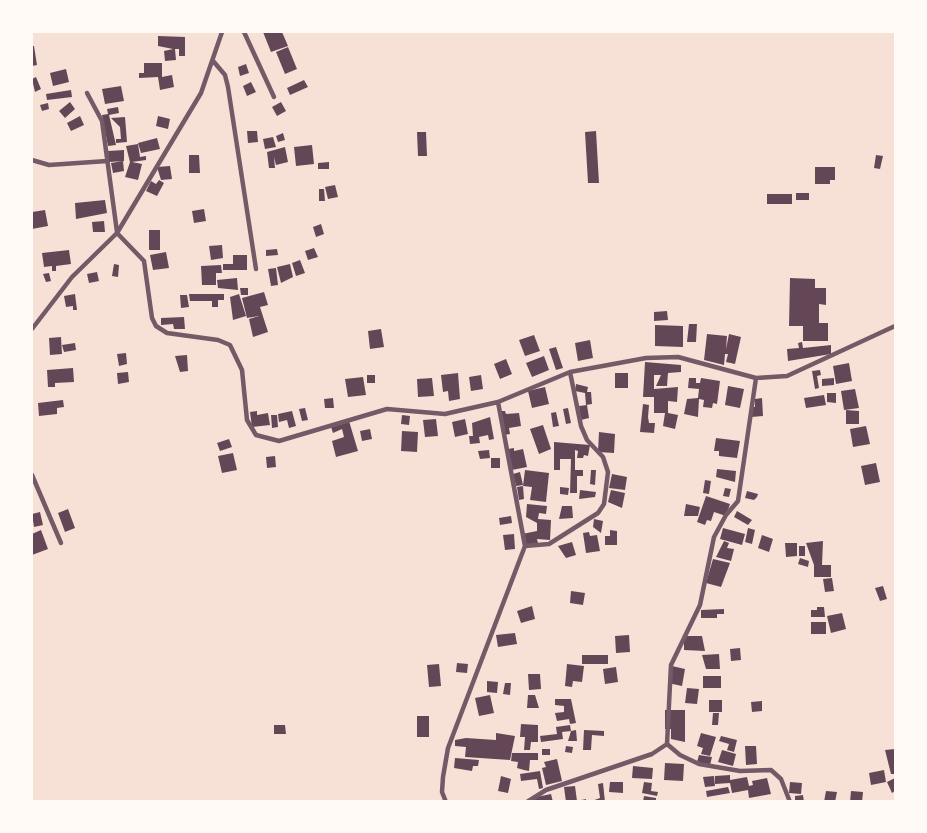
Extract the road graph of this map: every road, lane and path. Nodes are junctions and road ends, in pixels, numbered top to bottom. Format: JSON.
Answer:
{"nodes":[{"id":1,"x":222,"y":32,"type":"edge"},
{"id":2,"x":244,"y":32,"type":"edge"},
{"id":3,"x":214,"y":62,"type":"junction"},
{"id":4,"x":87,"y":93,"type":"dead end"},
{"id":5,"x":274,"y":97,"type":"dead end"},
{"id":6,"x":32,"y":160,"type":"edge"},
{"id":7,"x":107,"y":161,"type":"junction"},
{"id":8,"x":117,"y":233,"type":"junction"},
{"id":9,"x":257,"y":269,"type":"dead end"},
{"id":10,"x":895,"y":326,"type":"edge"},
{"id":11,"x":32,"y":329,"type":"edge"},
{"id":12,"x":570,"y":372,"type":"junction"},
{"id":13,"x":756,"y":378,"type":"junction"},
{"id":14,"x":498,"y":402,"type":"junction"},
{"id":15,"x":32,"y":475,"type":"edge"},
{"id":16,"x":61,"y":543,"type":"dead end"},
{"id":17,"x":525,"y":546,"type":"junction"},
{"id":18,"x":667,"y":744,"type":"junction"},
{"id":19,"x":446,"y":802,"type":"edge"},
{"id":20,"x":527,"y":802,"type":"edge"},
{"id":21,"x":790,"y":802,"type":"edge"}],
"edges":[{"from":1,"to":3,"type":"street"},
{"from":2,"to":5,"type":"street"},
{"from":3,"to":8,"type":"street"},
{"from":3,"to":9,"type":"street"},
{"from":4,"to":7,"type":"street"},
{"from":6,"to":7,"type":"street"},
{"from":7,"to":8,"type":"street"},
{"from":8,"to":11,"type":"street"},
{"from":8,"to":14,"type":"street"},
{"from":10,"to":13,"type":"street"},
{"from":12,"to":13,"type":"street"},
{"from":12,"to":14,"type":"street"},
{"from":12,"to":17,"type":"street"},
{"from":13,"to":18,"type":"street"},
{"from":14,"to":17,"type":"street"},
{"from":15,"to":16,"type":"street"},
{"from":17,"to":19,"type":"street"},
{"from":18,"to":20,"type":"street"},
{"from":18,"to":21,"type":"street"}]}
